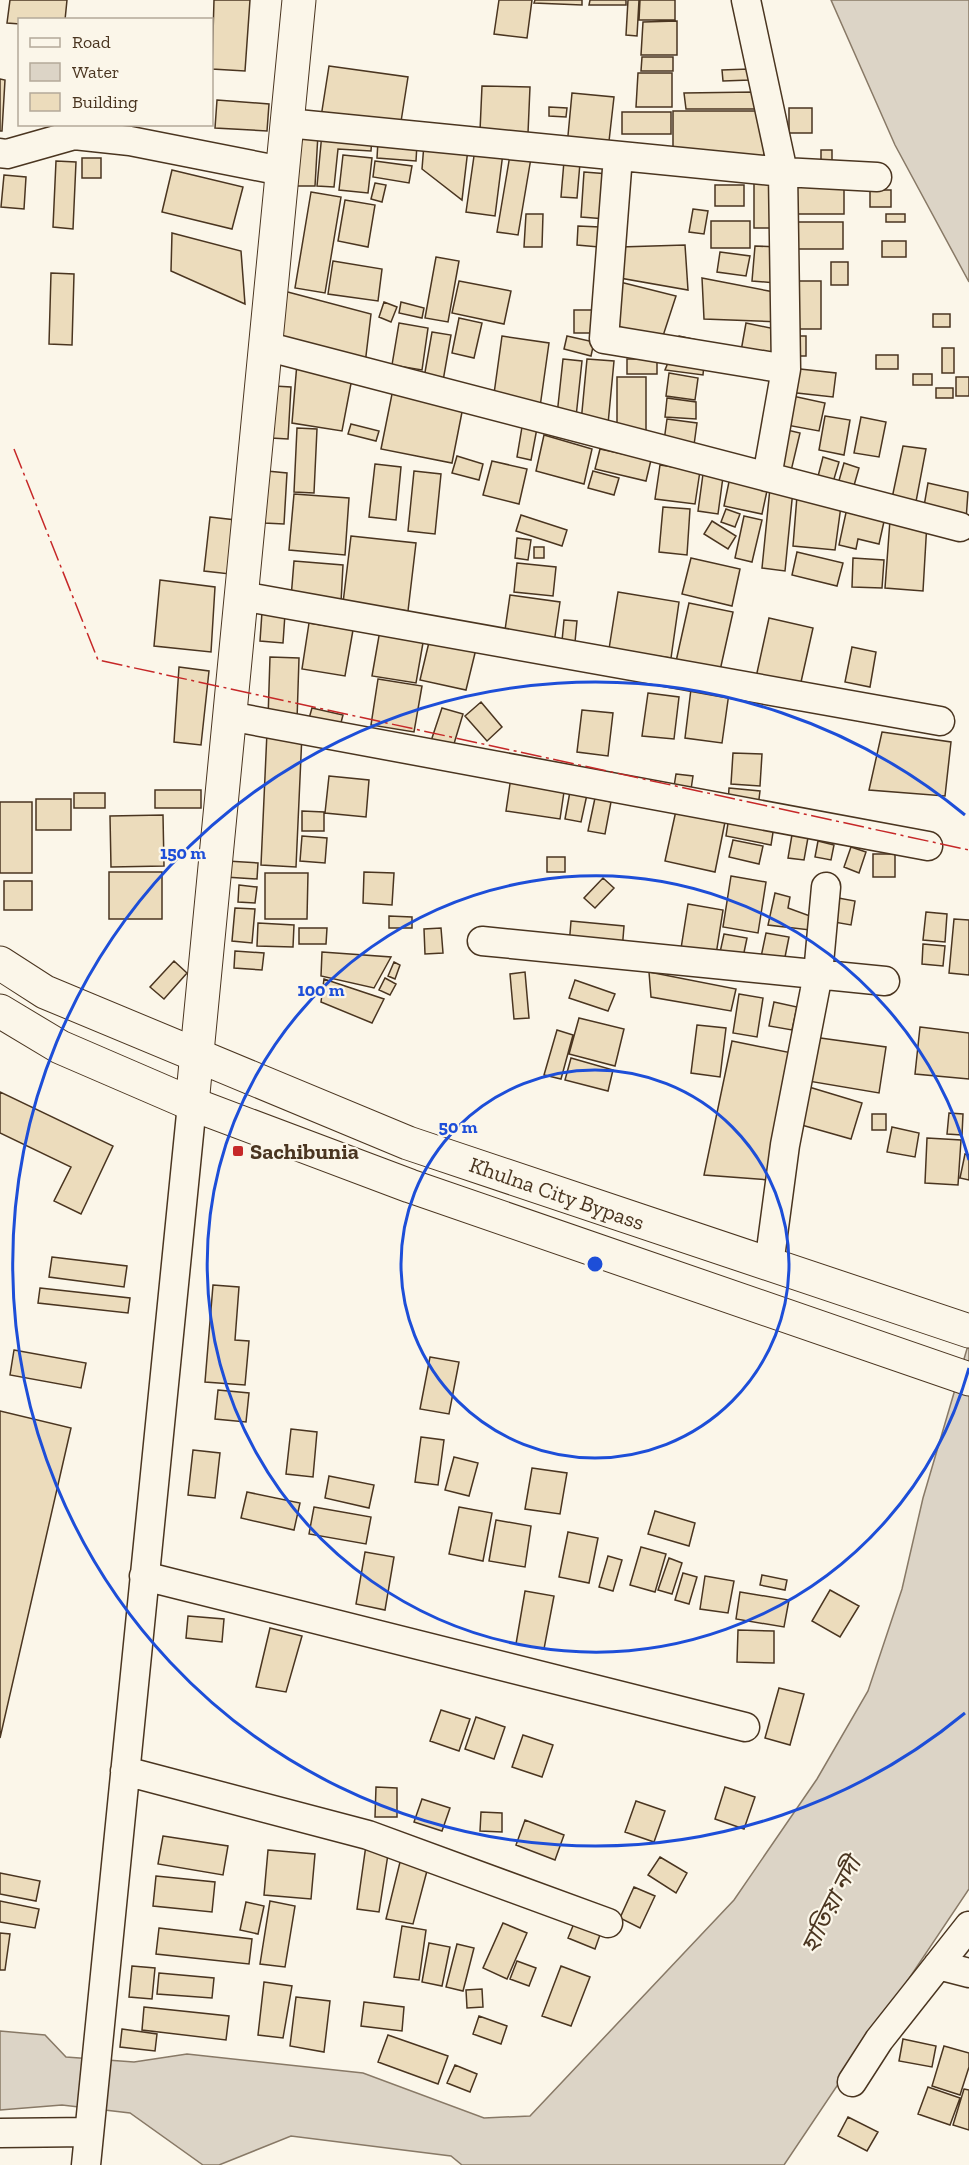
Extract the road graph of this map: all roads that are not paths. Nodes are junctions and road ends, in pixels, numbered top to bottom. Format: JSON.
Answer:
{"nodes":[{"id":1,"x":299,"y":0,"type":"edge"},
{"id":2,"x":746,"y":0,"type":"edge"},
{"id":3,"x":287,"y":123,"type":"junction"},
{"id":4,"x":0,"y":153,"type":"edge"},
{"id":5,"x":618,"y":156,"type":"junction"},
{"id":6,"x":282,"y":171,"type":"junction"},
{"id":7,"x":783,"y":172,"type":"junction"},
{"id":8,"x":877,"y":177,"type":"dead end"},
{"id":9,"x":265,"y":346,"type":"junction"},
{"id":10,"x":786,"y":369,"type":"junction"},
{"id":11,"x":767,"y":477,"type":"junction"},
{"id":12,"x":960,"y":527,"type":"dead end"},
{"id":13,"x":241,"y":596,"type":"junction"},
{"id":14,"x":229,"y":716,"type":"junction"},
{"id":15,"x":940,"y":721,"type":"dead end"},
{"id":16,"x":928,"y":846,"type":"dead end"},
{"id":17,"x":826,"y":887,"type":"dead end"},
{"id":18,"x":482,"y":941,"type":"dead end"},
{"id":19,"x":0,"y":963,"type":"edge"},
{"id":20,"x":818,"y":974,"type":"junction"},
{"id":21,"x":885,"y":981,"type":"dead end"},
{"id":22,"x":0,"y":1011,"type":"edge"},
{"id":23,"x":196,"y":1054,"type":"junction"},
{"id":24,"x":192,"y":1104,"type":"junction"},
{"id":25,"x":769,"y":1265,"type":"junction"},
{"id":26,"x":969,"y":1331,"type":"edge"},
{"id":27,"x":969,"y":1379,"type":"edge"},
{"id":28,"x":144,"y":1576,"type":"junction"},
{"id":29,"x":745,"y":1727,"type":"dead end"},
{"id":30,"x":125,"y":1772,"type":"junction"},
{"id":31,"x":608,"y":1923,"type":"dead end"},
{"id":32,"x":969,"y":1926,"type":"edge"},
{"id":33,"x":938,"y":1965,"type":"junction"},
{"id":34,"x":969,"y":1973,"type":"edge"},
{"id":35,"x":852,"y":2082,"type":"dead end"},
{"id":36,"x":90,"y":2123,"type":"junction"},
{"id":37,"x":0,"y":2133,"type":"edge"},
{"id":38,"x":86,"y":2165,"type":"edge"}],
"edges":[{"from":1,"to":3,"type":"main road"},
{"from":2,"to":7,"type":"street"},
{"from":3,"to":5,"type":"street"},
{"from":3,"to":6,"type":"main road"},
{"from":4,"to":6,"type":"street"},
{"from":5,"to":7,"type":"street"},
{"from":5,"to":10,"type":"street"},
{"from":6,"to":9,"type":"main road"},
{"from":7,"to":8,"type":"street"},
{"from":7,"to":10,"type":"street"},
{"from":9,"to":11,"type":"street"},
{"from":9,"to":13,"type":"main road"},
{"from":10,"to":11,"type":"street"},
{"from":11,"to":12,"type":"street"},
{"from":13,"to":14,"type":"main road"},
{"from":13,"to":15,"type":"street"},
{"from":14,"to":16,"type":"street"},
{"from":14,"to":23,"type":"main road"},
{"from":17,"to":20,"type":"street"},
{"from":18,"to":20,"type":"street"},
{"from":19,"to":23,"type":"main road","name":"Khulna City Bypass"},
{"from":20,"to":21,"type":"street"},
{"from":20,"to":25,"type":"street"},
{"from":22,"to":24,"type":"main road","name":"Khulna City Bypass"},
{"from":23,"to":24,"type":"main road"},
{"from":23,"to":25,"type":"main road","name":"Khulna City Bypass"},
{"from":24,"to":27,"type":"main road","name":"Khulna City Bypass"},
{"from":24,"to":28,"type":"street"},
{"from":25,"to":26,"type":"main road","name":"Khulna City Bypass"},
{"from":28,"to":29,"type":"street"},
{"from":28,"to":30,"type":"street"},
{"from":30,"to":31,"type":"street"},
{"from":30,"to":36,"type":"street"},
{"from":32,"to":33,"type":"street"},
{"from":33,"to":34,"type":"street"},
{"from":33,"to":35,"type":"street"},
{"from":36,"to":37,"type":"street"},
{"from":36,"to":38,"type":"street"}]}
